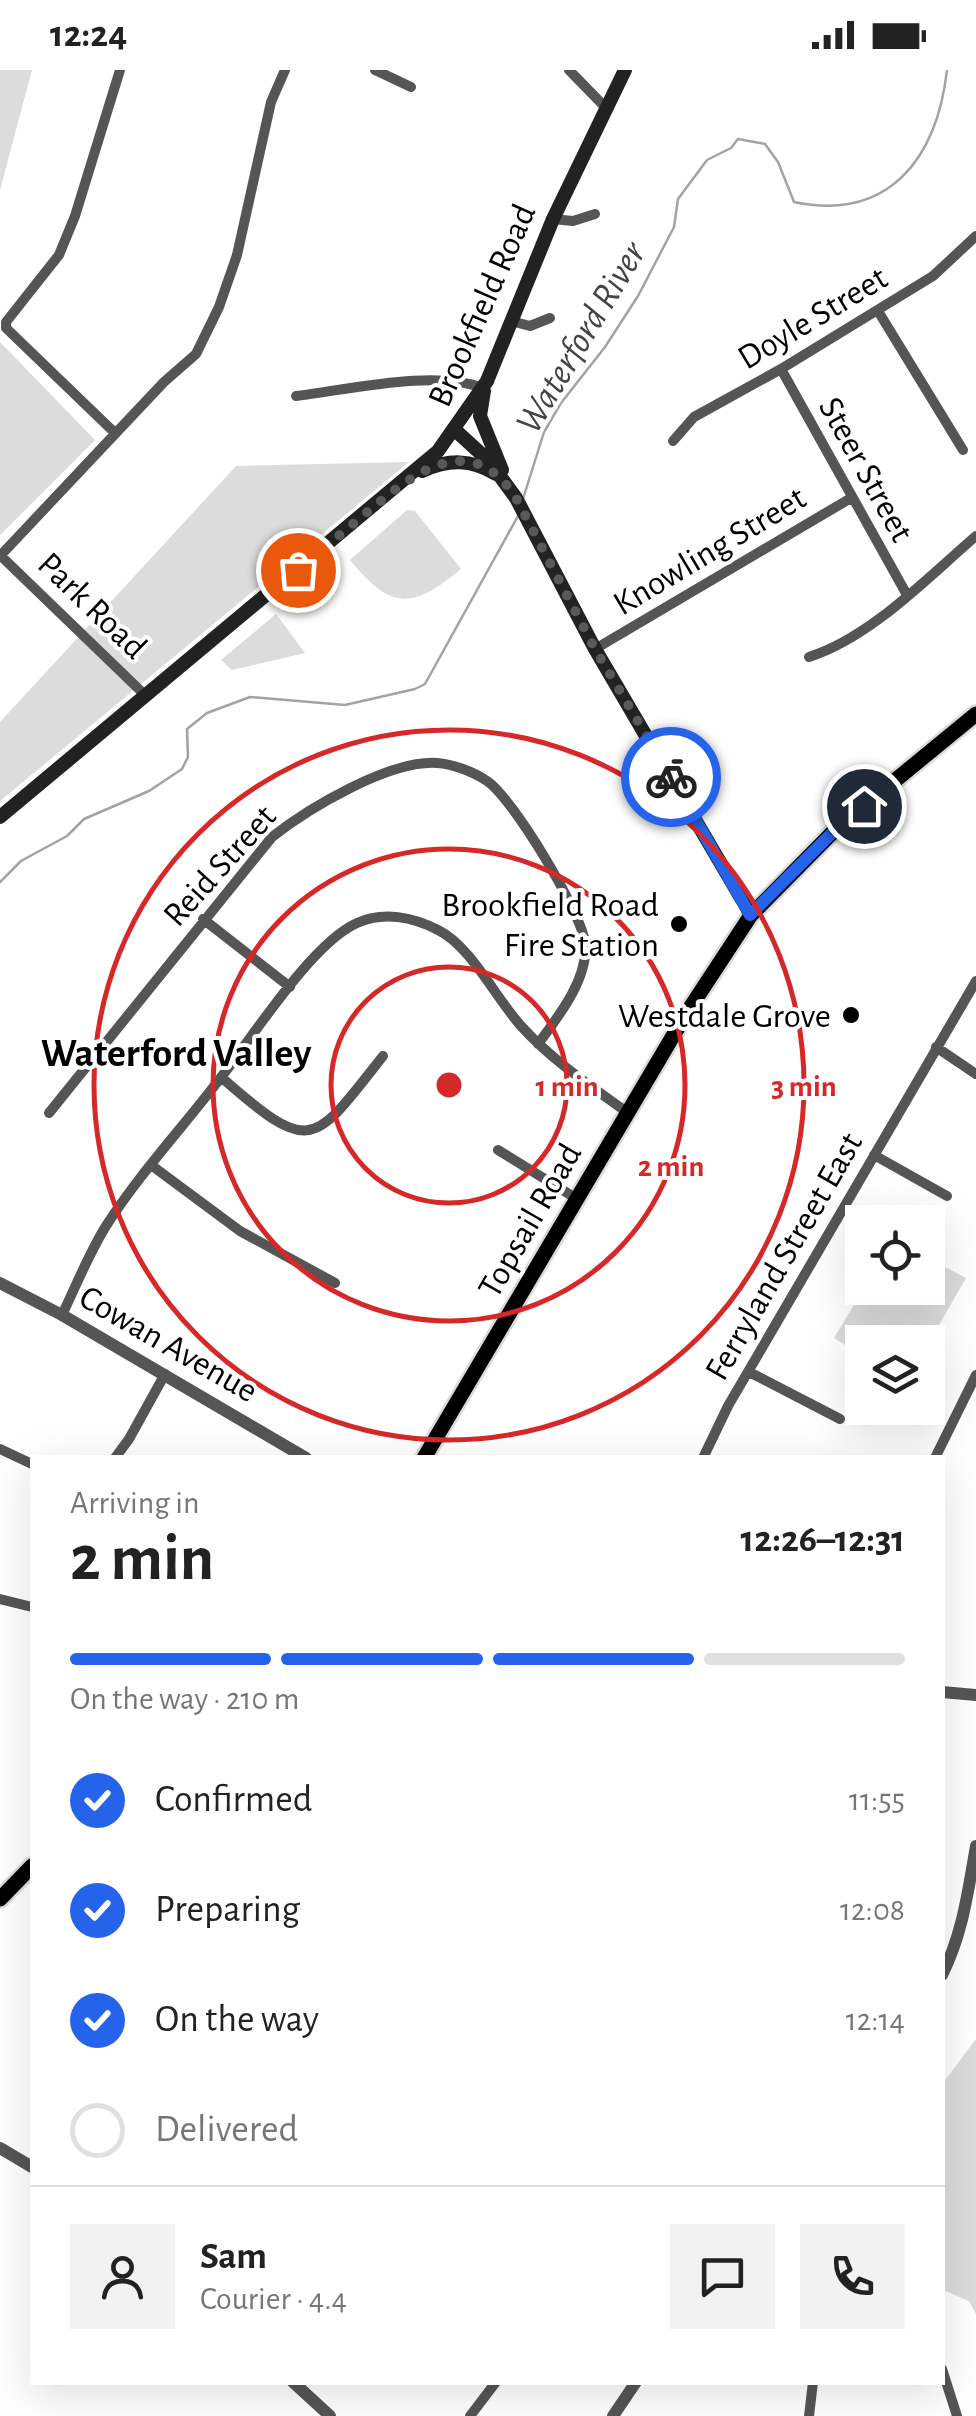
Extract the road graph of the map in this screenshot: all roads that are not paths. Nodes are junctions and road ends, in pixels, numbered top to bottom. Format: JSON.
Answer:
{"nodes":[{"id":1,"x":120,"y":70,"type":"edge"},
{"id":2,"x":285,"y":70,"type":"edge"},
{"id":3,"x":375,"y":70,"type":"edge"},
{"id":4,"x":569,"y":70,"type":"edge"},
{"id":5,"x":624,"y":70,"type":"edge"},
{"id":6,"x":411,"y":87,"type":"dead end"},
{"id":7,"x":605,"y":107,"type":"junction"},
{"id":8,"x":595,"y":214,"type":"dead end"},
{"id":9,"x":552,"y":220,"type":"junction"},
{"id":10,"x":976,"y":236,"type":"edge"},
{"id":11,"x":878,"y":311,"type":"junction"},
{"id":12,"x":550,"y":318,"type":"dead end"},
{"id":13,"x":511,"y":321,"type":"junction"},
{"id":14,"x":781,"y":369,"type":"junction"},
{"id":15,"x":484,"y":385,"type":"junction"},
{"id":16,"x":296,"y":396,"type":"dead end"},
{"id":17,"x":455,"y":430,"type":"junction"},
{"id":18,"x":115,"y":432,"type":"junction"},
{"id":19,"x":673,"y":441,"type":"dead end"},
{"id":20,"x":962,"y":450,"type":"dead end"},
{"id":21,"x":410,"y":476,"type":"junction"},
{"id":22,"x":505,"y":480,"type":"junction"},
{"id":23,"x":851,"y":498,"type":"junction"},
{"id":24,"x":976,"y":536,"type":"edge"},
{"id":25,"x":0,"y":555,"type":"edge"},
{"id":26,"x":906,"y":595,"type":"junction"},
{"id":27,"x":595,"y":649,"type":"junction"},
{"id":28,"x":809,"y":657,"type":"dead end"},
{"id":29,"x":146,"y":696,"type":"junction"},
{"id":30,"x":976,"y":714,"type":"edge"},
{"id":31,"x":0,"y":817,"type":"edge"},
{"id":32,"x":750,"y":915,"type":"junction"},
{"id":33,"x":204,"y":920,"type":"junction"},
{"id":34,"x":976,"y":981,"type":"edge"},
{"id":35,"x":290,"y":987,"type":"junction"},
{"id":36,"x":538,"y":1044,"type":"junction"},
{"id":37,"x":936,"y":1047,"type":"junction"},
{"id":38,"x":383,"y":1056,"type":"dead end"},
{"id":39,"x":976,"y":1074,"type":"edge"},
{"id":40,"x":221,"y":1077,"type":"junction"},
{"id":41,"x":628,"y":1112,"type":"junction"},
{"id":42,"x":49,"y":1113,"type":"dead end"},
{"id":43,"x":498,"y":1150,"type":"dead end"},
{"id":44,"x":874,"y":1155,"type":"junction"},
{"id":45,"x":151,"y":1165,"type":"junction"},
{"id":46,"x":946,"y":1196,"type":"dead end"},
{"id":47,"x":577,"y":1199,"type":"junction"},
{"id":48,"x":0,"y":1283,"type":"edge"},
{"id":49,"x":335,"y":1283,"type":"dead end"},
{"id":50,"x":62,"y":1314,"type":"junction"},
{"id":51,"x":749,"y":1372,"type":"junction"},
{"id":52,"x":165,"y":1374,"type":"junction"},
{"id":53,"x":976,"y":1374,"type":"edge"},
{"id":54,"x":840,"y":1419,"type":"dead end"},
{"id":55,"x":0,"y":1449,"type":"edge"},
{"id":56,"x":116,"y":1455,"type":"edge"},
{"id":57,"x":301,"y":1455,"type":"edge"},
{"id":58,"x":426,"y":1455,"type":"edge"},
{"id":59,"x":704,"y":1455,"type":"edge"},
{"id":60,"x":936,"y":1455,"type":"edge"},
{"id":61,"x":30,"y":1463,"type":"edge"},
{"id":62,"x":0,"y":1599,"type":"edge"},
{"id":63,"x":30,"y":1606,"type":"edge"},
{"id":64,"x":945,"y":1692,"type":"edge"},
{"id":65,"x":976,"y":1695,"type":"edge"},
{"id":66,"x":976,"y":1846,"type":"edge"},
{"id":67,"x":30,"y":1868,"type":"edge"},
{"id":68,"x":0,"y":1899,"type":"edge"},
{"id":69,"x":945,"y":1966,"type":"edge"},
{"id":70,"x":0,"y":2148,"type":"edge"},
{"id":71,"x":30,"y":2166,"type":"edge"},
{"id":72,"x":945,"y":2380,"type":"edge"},
{"id":73,"x":296,"y":2385,"type":"edge"},
{"id":74,"x":494,"y":2385,"type":"edge"},
{"id":75,"x":634,"y":2385,"type":"edge"},
{"id":76,"x":813,"y":2385,"type":"edge"},
{"id":77,"x":330,"y":2416,"type":"edge"},
{"id":78,"x":470,"y":2416,"type":"edge"},
{"id":79,"x":613,"y":2416,"type":"edge"},
{"id":80,"x":809,"y":2416,"type":"edge"},
{"id":81,"x":956,"y":2416,"type":"edge"}],
"edges":[{"from":1,"to":18,"type":"street"},
{"from":2,"to":18,"type":"street"},
{"from":3,"to":6,"type":"street"},
{"from":4,"to":7,"type":"street"},
{"from":5,"to":7,"type":"main road","name":"Brookfield Road"},
{"from":7,"to":9,"type":"main road","name":"Brookfield Road"},
{"from":8,"to":9,"type":"street"},
{"from":9,"to":13,"type":"main road","name":"Brookfield Road"},
{"from":10,"to":11,"type":"street","name":"Doyle Street"},
{"from":11,"to":14,"type":"street","name":"Doyle Street"},
{"from":11,"to":20,"type":"street"},
{"from":12,"to":13,"type":"street"},
{"from":13,"to":15,"type":"main road","name":"Brookfield Road"},
{"from":14,"to":19,"type":"street","name":"Doyle Street"},
{"from":14,"to":23,"type":"street","name":"Steer Street"},
{"from":15,"to":16,"type":"street"},
{"from":15,"to":17,"type":"main road","name":"Brookfield Road"},
{"from":15,"to":22,"type":"main road"},
{"from":17,"to":21,"type":"main road"},
{"from":17,"to":22,"type":"main road","name":"Brookfield Road"},
{"from":18,"to":25,"type":"street"},
{"from":21,"to":22,"type":"main road"},
{"from":21,"to":29,"type":"main road"},
{"from":22,"to":27,"type":"main road","name":"Brookfield Road"},
{"from":23,"to":26,"type":"street","name":"Steer Street"},
{"from":23,"to":27,"type":"street","name":"Knowling Street"},
{"from":24,"to":26,"type":"street"},
{"from":25,"to":29,"type":"street","name":"Park Road"},
{"from":26,"to":28,"type":"street"},
{"from":27,"to":32,"type":"main road","name":"Brookfield Road"},
{"from":29,"to":31,"type":"main road"},
{"from":30,"to":32,"type":"main road","name":"Topsail Road"},
{"from":32,"to":41,"type":"main road","name":"Topsail Road"},
{"from":33,"to":35,"type":"street"},
{"from":33,"to":36,"type":"street","name":"Reid Street"},
{"from":33,"to":42,"type":"street","name":"Reid Street"},
{"from":34,"to":37,"type":"street","name":"Ferryland Street East"},
{"from":35,"to":36,"type":"street"},
{"from":35,"to":40,"type":"street"},
{"from":36,"to":41,"type":"street"},
{"from":37,"to":39,"type":"street"},
{"from":37,"to":44,"type":"street","name":"Ferryland Street East"},
{"from":38,"to":40,"type":"street"},
{"from":40,"to":45,"type":"street"},
{"from":41,"to":47,"type":"main road","name":"Topsail Road"},
{"from":43,"to":47,"type":"street"},
{"from":44,"to":46,"type":"street"},
{"from":44,"to":51,"type":"street","name":"Ferryland Street East"},
{"from":45,"to":49,"type":"street"},
{"from":45,"to":50,"type":"street"},
{"from":47,"to":58,"type":"main road","name":"Topsail Road"},
{"from":48,"to":50,"type":"street","name":"Cowan Avenue"},
{"from":50,"to":52,"type":"street","name":"Cowan Avenue"},
{"from":51,"to":54,"type":"street"},
{"from":51,"to":59,"type":"street","name":"Ferryland Street East"},
{"from":52,"to":56,"type":"street"},
{"from":52,"to":57,"type":"street","name":"Cowan Avenue"},
{"from":53,"to":60,"type":"street"},
{"from":55,"to":61,"type":"street"},
{"from":62,"to":63,"type":"street"},
{"from":64,"to":65,"type":"street"},
{"from":66,"to":69,"type":"street"},
{"from":67,"to":68,"type":"main road"},
{"from":70,"to":71,"type":"street"},
{"from":72,"to":81,"type":"street"},
{"from":73,"to":77,"type":"street"},
{"from":74,"to":78,"type":"street"},
{"from":75,"to":79,"type":"street"},
{"from":76,"to":80,"type":"street"}]}
